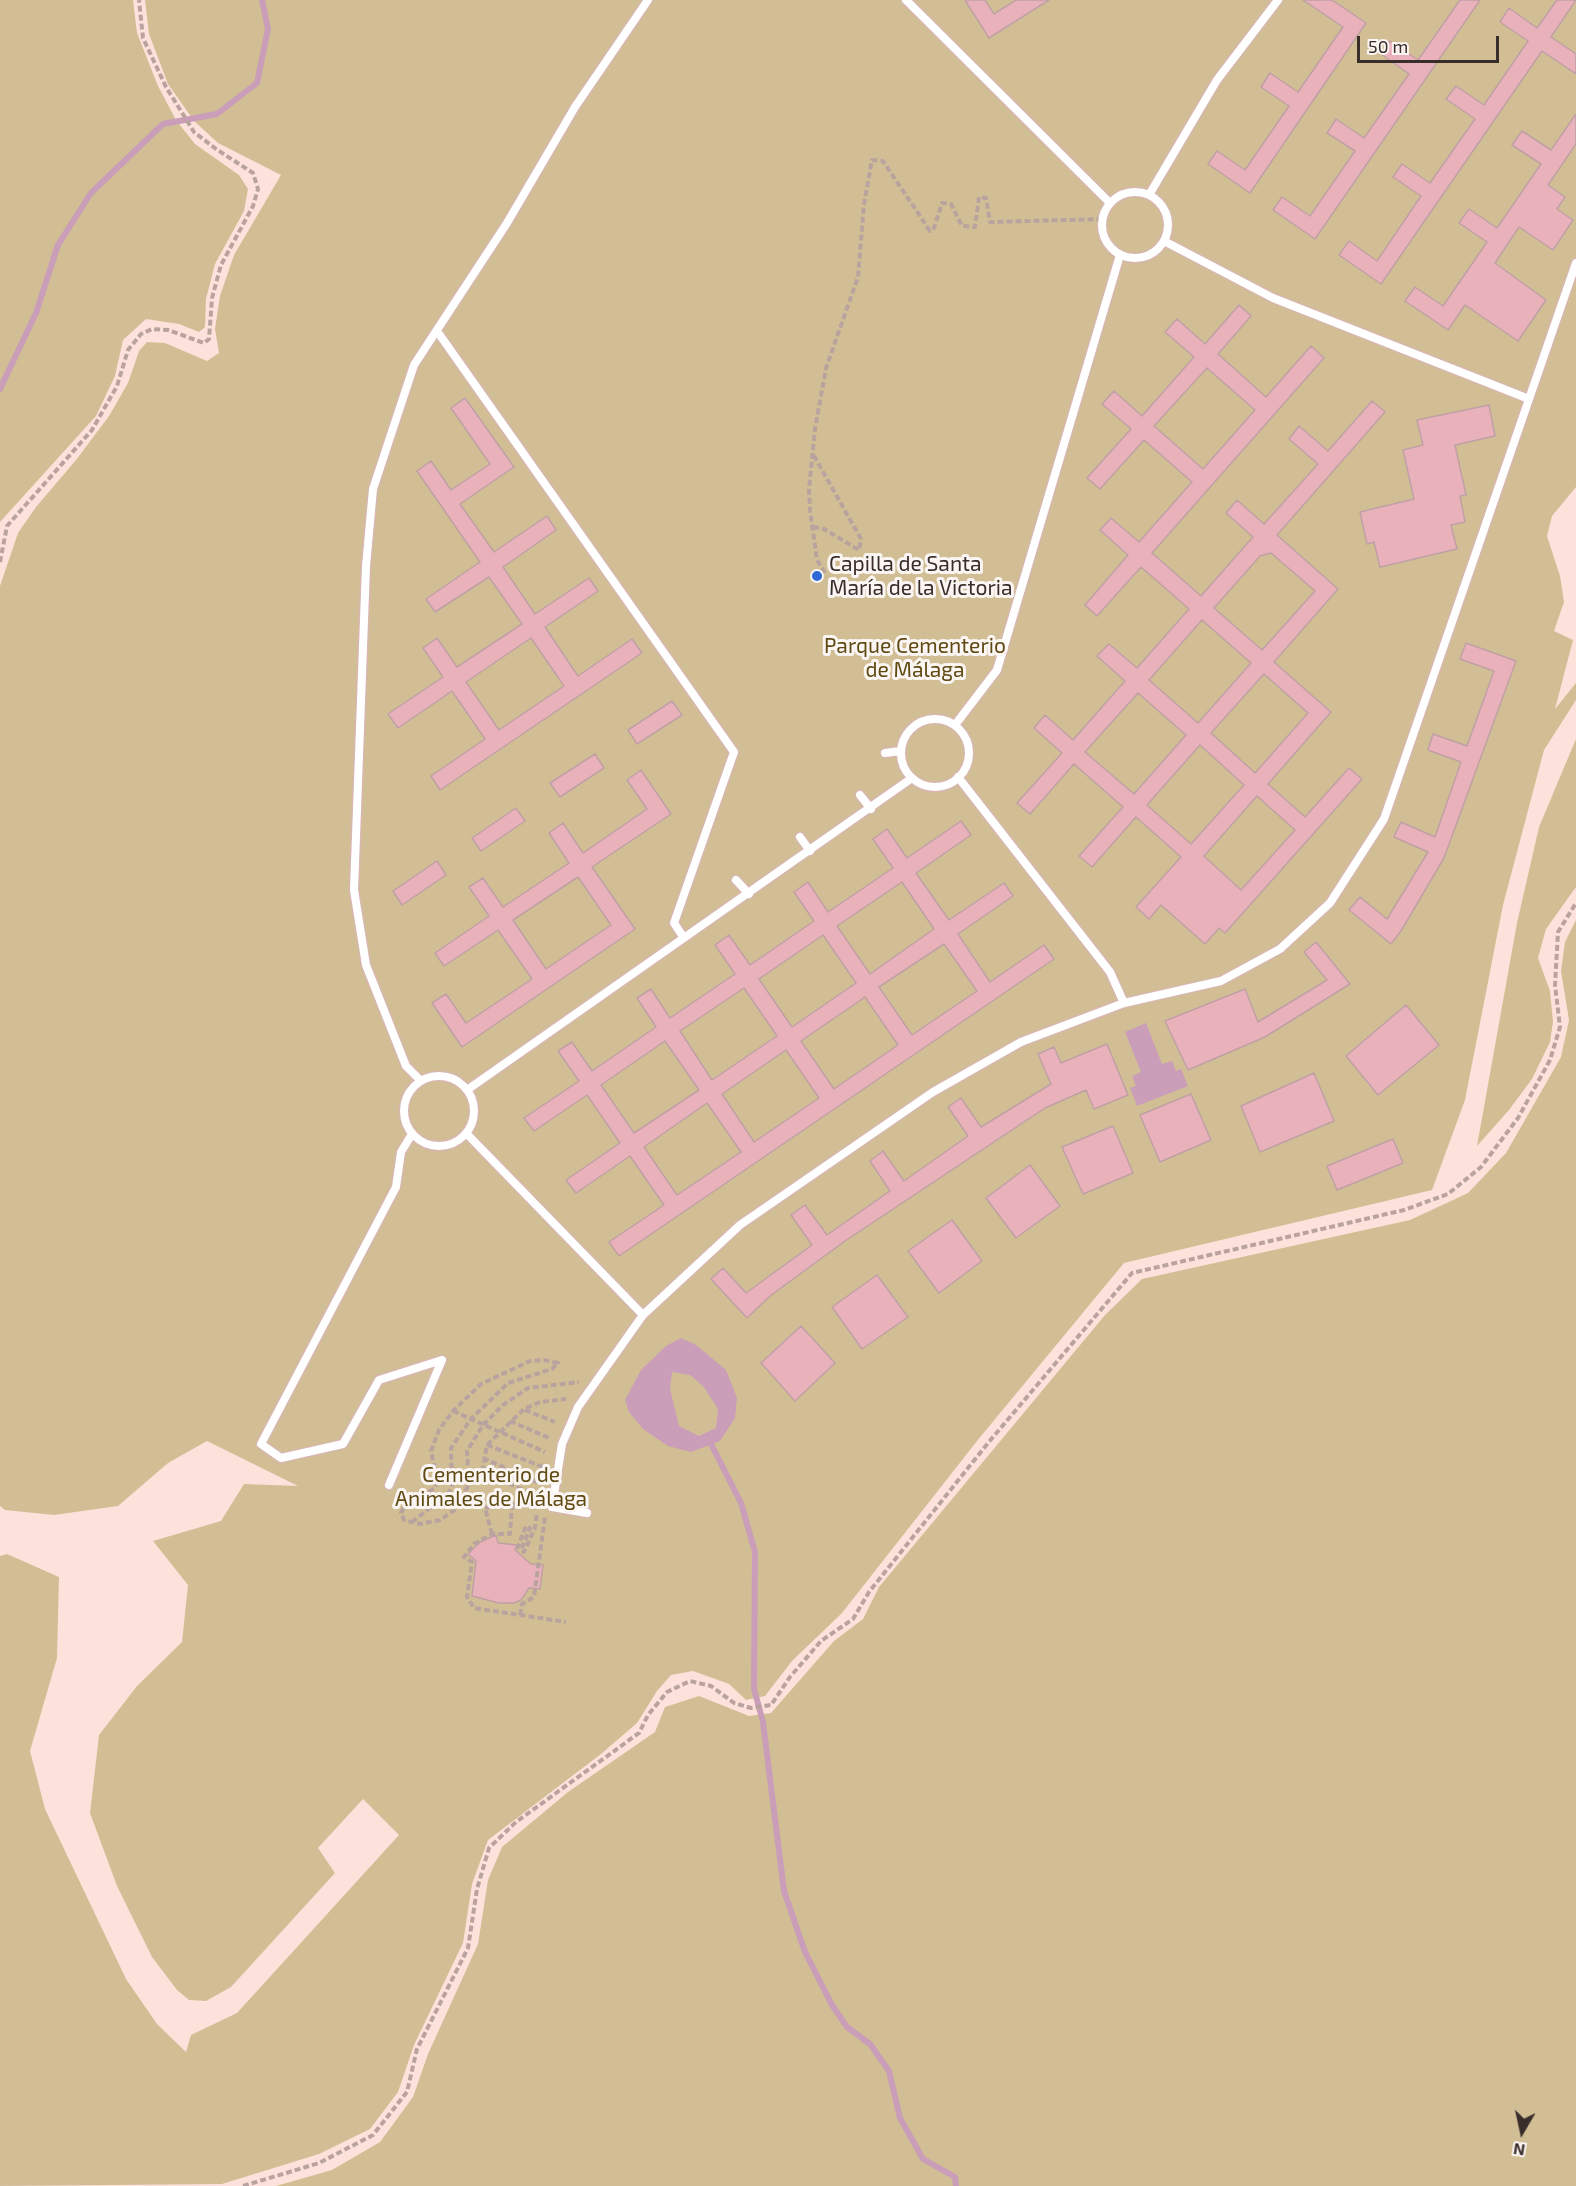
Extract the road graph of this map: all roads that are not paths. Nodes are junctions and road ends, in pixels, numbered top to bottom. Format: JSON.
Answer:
{"nodes":[{"id":1,"x":648,"y":0,"type":"edge"},
{"id":2,"x":906,"y":0,"type":"edge"},
{"id":3,"x":1278,"y":0,"type":"edge"},
{"id":4,"x":1149,"y":195,"type":"junction"},
{"id":5,"x":1110,"y":203,"type":"junction"},
{"id":6,"x":1164,"y":241,"type":"junction"},
{"id":7,"x":1120,"y":255,"type":"junction"},
{"id":8,"x":1576,"y":263,"type":"edge"},
{"id":9,"x":437,"y":331,"type":"junction"},
{"id":10,"x":1529,"y":399,"type":"junction"},
{"id":11,"x":955,"y":725,"type":"junction"},
{"id":12,"x":901,"y":751,"type":"junction"},
{"id":13,"x":885,"y":753,"type":"dead end"},
{"id":14,"x":958,"y":777,"type":"junction"},
{"id":15,"x":912,"y":778,"type":"junction"},
{"id":16,"x":860,"y":795,"type":"dead end"},
{"id":17,"x":871,"y":808,"type":"junction"},
{"id":18,"x":800,"y":837,"type":"dead end"},
{"id":19,"x":810,"y":851,"type":"junction"},
{"id":20,"x":736,"y":880,"type":"dead end"},
{"id":21,"x":749,"y":894,"type":"junction"},
{"id":22,"x":684,"y":938,"type":"junction"},
{"id":23,"x":1124,"y":1003,"type":"junction"},
{"id":24,"x":420,"y":1080,"type":"junction"},
{"id":25,"x":467,"y":1090,"type":"junction"},
{"id":26,"x":466,"y":1133,"type":"junction"},
{"id":27,"x":412,"y":1134,"type":"junction"},
{"id":28,"x":643,"y":1315,"type":"junction"},
{"id":29,"x":389,"y":1485,"type":"dead end"},
{"id":30,"x":587,"y":1513,"type":"dead end"}],
"edges":[{"from":1,"to":9,"type":"lane"},
{"from":2,"to":5,"type":"lane"},
{"from":3,"to":4,"type":"lane"},
{"from":4,"to":5,"type":"lane"},
{"from":4,"to":6,"type":"lane"},
{"from":5,"to":7,"type":"lane"},
{"from":6,"to":7,"type":"lane"},
{"from":6,"to":10,"type":"lane"},
{"from":7,"to":11,"type":"lane"},
{"from":8,"to":10,"type":"lane"},
{"from":9,"to":22,"type":"lane"},
{"from":9,"to":24,"type":"lane"},
{"from":10,"to":23,"type":"lane"},
{"from":11,"to":12,"type":"lane"},
{"from":11,"to":14,"type":"lane"},
{"from":12,"to":13,"type":"lane"},
{"from":12,"to":15,"type":"lane"},
{"from":14,"to":15,"type":"lane"},
{"from":14,"to":23,"type":"lane"},
{"from":15,"to":17,"type":"lane"},
{"from":16,"to":17,"type":"lane"},
{"from":17,"to":19,"type":"lane"},
{"from":18,"to":19,"type":"lane"},
{"from":19,"to":21,"type":"lane"},
{"from":20,"to":21,"type":"lane"},
{"from":21,"to":22,"type":"lane"},
{"from":22,"to":25,"type":"lane"},
{"from":23,"to":28,"type":"lane"},
{"from":24,"to":25,"type":"lane"},
{"from":24,"to":27,"type":"lane"},
{"from":25,"to":26,"type":"lane"},
{"from":26,"to":27,"type":"lane"},
{"from":26,"to":28,"type":"lane"},
{"from":27,"to":29,"type":"lane"},
{"from":28,"to":30,"type":"lane"}]}
